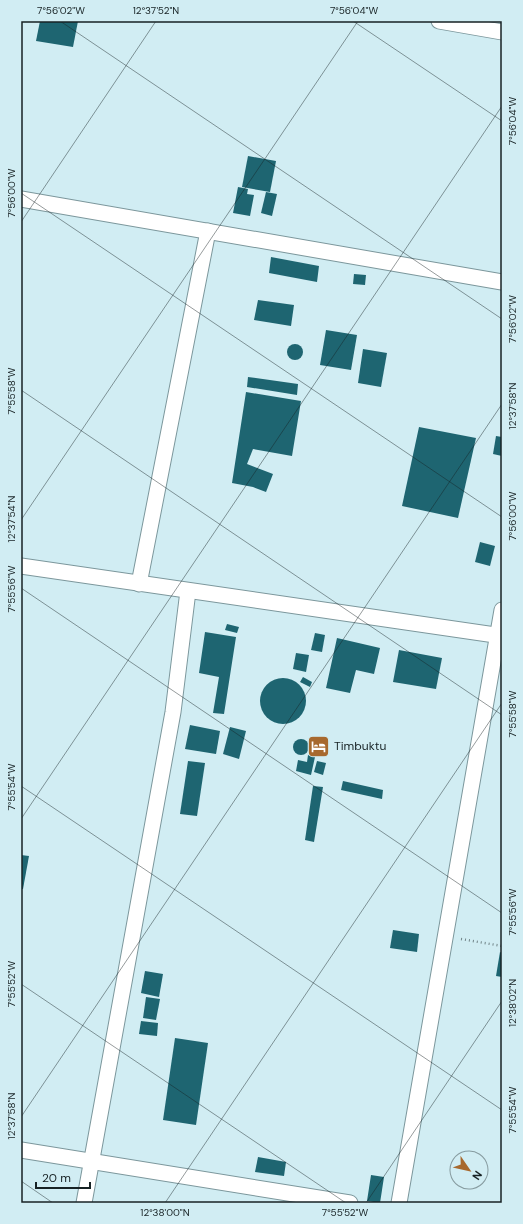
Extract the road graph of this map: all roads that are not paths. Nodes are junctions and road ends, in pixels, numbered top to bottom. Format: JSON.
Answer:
{"nodes":[{"id":1,"x":439,"y":21,"type":"edge"},
{"id":2,"x":458,"y":23,"type":"edge"},
{"id":3,"x":502,"y":32,"type":"edge"},
{"id":4,"x":21,"y":199,"type":"edge"},
{"id":5,"x":208,"y":231,"type":"junction"},
{"id":6,"x":502,"y":282,"type":"edge"},
{"id":7,"x":21,"y":566,"type":"edge"},
{"id":8,"x":139,"y":584,"type":"junction"},
{"id":9,"x":188,"y":591,"type":"junction"},
{"id":10,"x":502,"y":610,"type":"edge"},
{"id":11,"x":500,"y":636,"type":"edge"},
{"id":12,"x":21,"y":1150,"type":"edge"},
{"id":13,"x":92,"y":1161,"type":"junction"},
{"id":14,"x":84,"y":1203,"type":"edge"},
{"id":15,"x":350,"y":1203,"type":"edge"},
{"id":16,"x":399,"y":1203,"type":"edge"}],
"edges":[{"from":1,"to":2,"type":"street"},
{"from":2,"to":3,"type":"street"},
{"from":4,"to":5,"type":"street"},
{"from":5,"to":6,"type":"street"},
{"from":5,"to":8,"type":"street"},
{"from":7,"to":8,"type":"street"},
{"from":8,"to":9,"type":"street"},
{"from":9,"to":11,"type":"street"},
{"from":9,"to":13,"type":"street"},
{"from":10,"to":11,"type":"street"},
{"from":11,"to":16,"type":"street"},
{"from":12,"to":13,"type":"street"},
{"from":13,"to":14,"type":"street"},
{"from":13,"to":15,"type":"street"}]}
